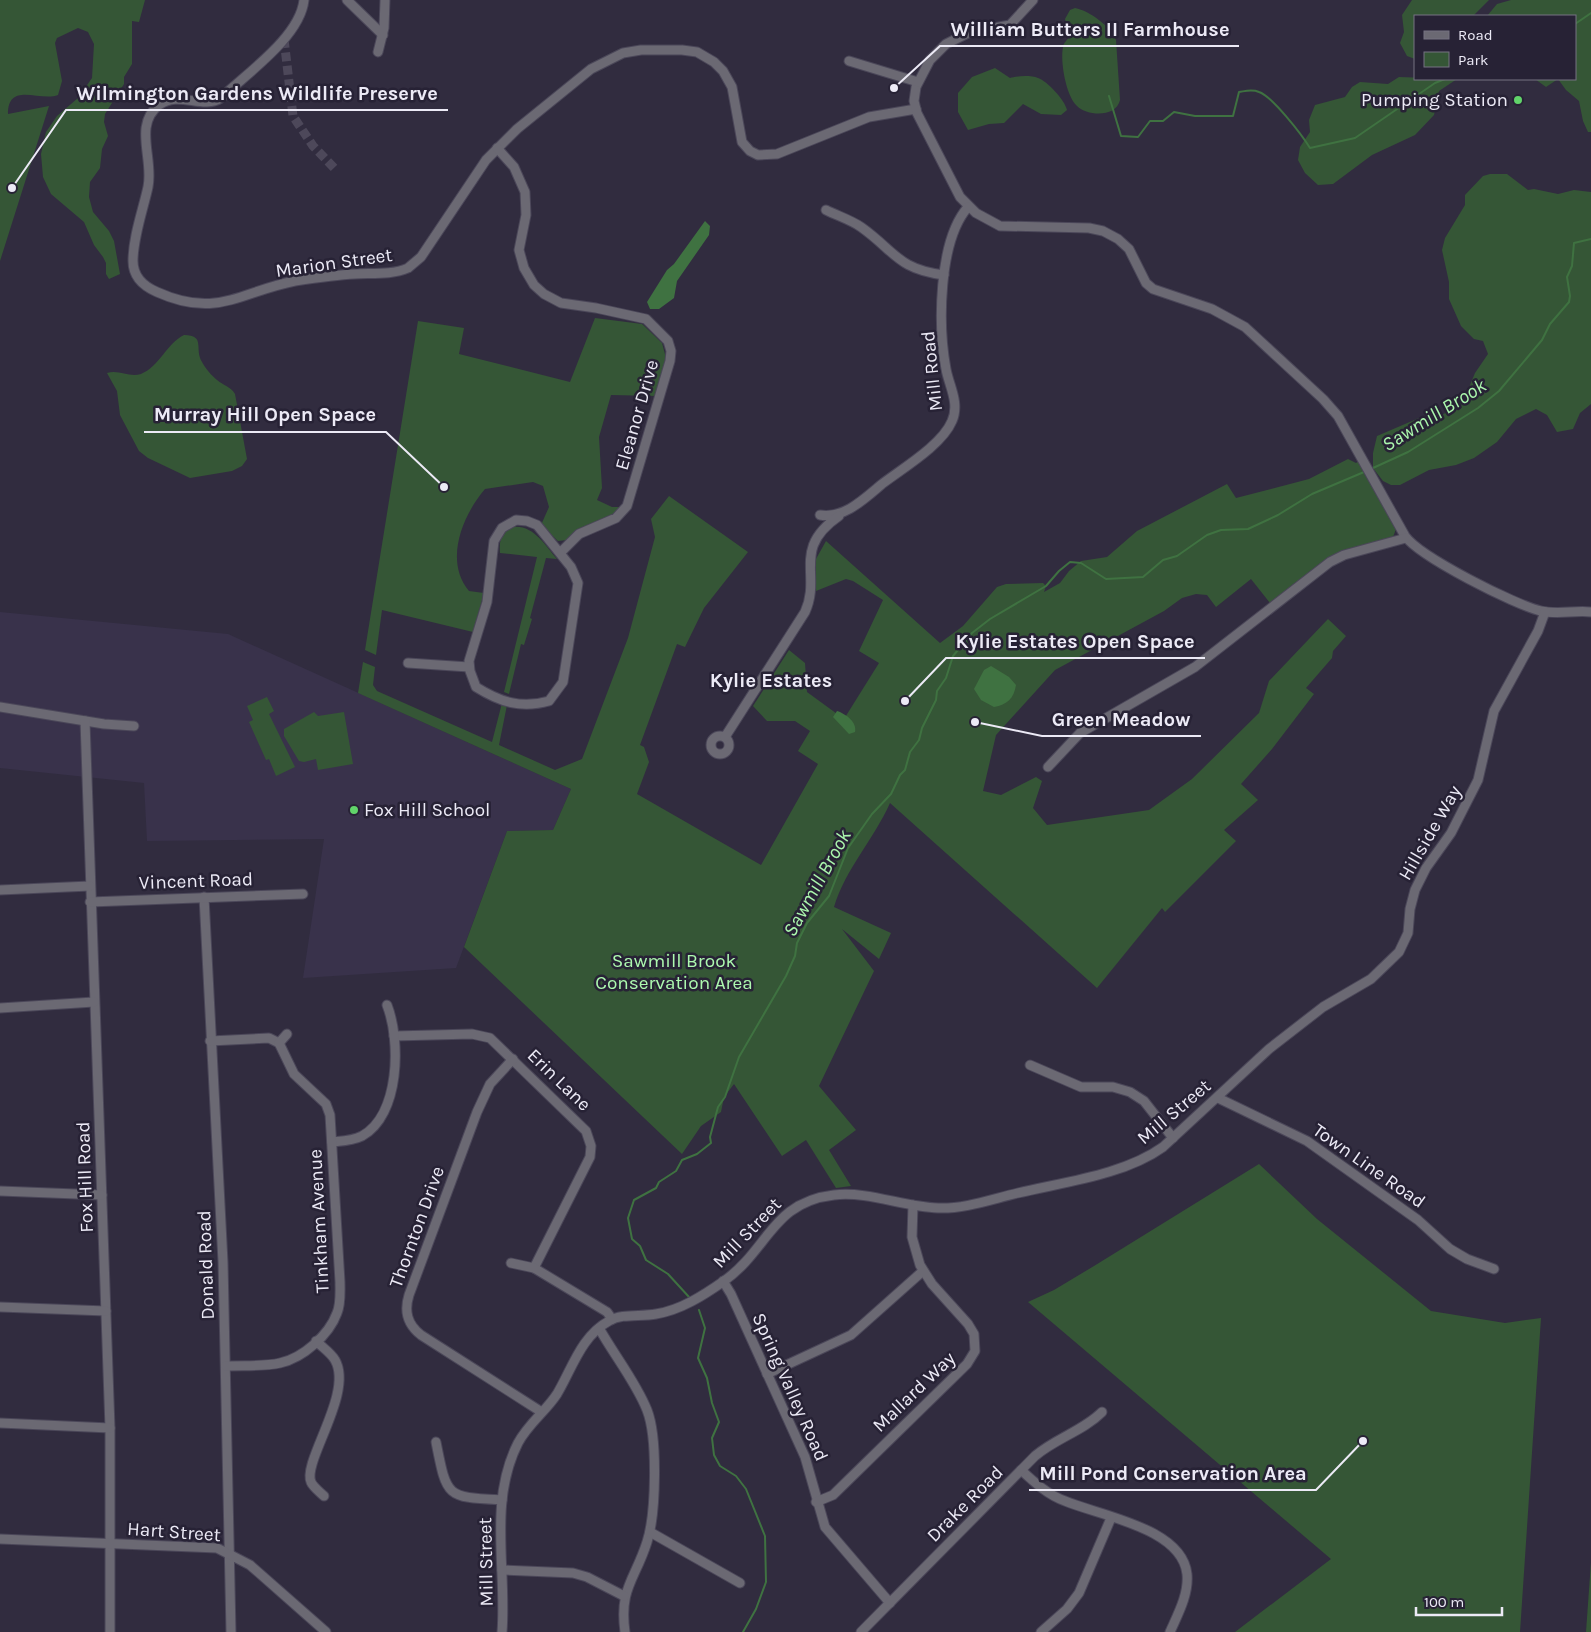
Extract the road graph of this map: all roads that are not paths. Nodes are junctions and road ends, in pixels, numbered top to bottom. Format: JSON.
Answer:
{"nodes":[{"id":1,"x":304,"y":0,"type":"edge"},
{"id":2,"x":347,"y":0,"type":"edge"},
{"id":3,"x":385,"y":0,"type":"edge"},
{"id":4,"x":1033,"y":0,"type":"edge"},
{"id":5,"x":383,"y":35,"type":"junction"},
{"id":6,"x":378,"y":52,"type":"dead end"},
{"id":7,"x":848,"y":61,"type":"dead end"},
{"id":8,"x":918,"y":82,"type":"junction"},
{"id":9,"x":916,"y":109,"type":"junction"},
{"id":10,"x":497,"y":148,"type":"junction"},
{"id":11,"x":968,"y":207,"type":"junction"},
{"id":12,"x":826,"y":210,"type":"dead end"},
{"id":13,"x":944,"y":275,"type":"junction"},
{"id":14,"x":841,"y":514,"type":"junction"},
{"id":15,"x":820,"y":515,"type":"dead end"},
{"id":16,"x":1406,"y":538,"type":"junction"},
{"id":17,"x":561,"y":552,"type":"junction"},
{"id":18,"x":1545,"y":612,"type":"junction"},
{"id":19,"x":1591,"y":612,"type":"edge"},
{"id":20,"x":408,"y":663,"type":"dead end"},
{"id":21,"x":469,"y":667,"type":"junction"},
{"id":22,"x":0,"y":707,"type":"edge"},
{"id":23,"x":85,"y":720,"type":"junction"},
{"id":24,"x":134,"y":726,"type":"dead end"},
{"id":25,"x":725,"y":737,"type":"dead end"},
{"id":26,"x":1048,"y":767,"type":"dead end"},
{"id":27,"x":90,"y":886,"type":"junction"},
{"id":28,"x":0,"y":890,"type":"edge"},
{"id":29,"x":303,"y":894,"type":"dead end"},
{"id":30,"x":204,"y":897,"type":"junction"},
{"id":31,"x":90,"y":902,"type":"junction"},
{"id":32,"x":94,"y":1002,"type":"junction"},
{"id":33,"x":386,"y":1005,"type":"dead end"},
{"id":34,"x":0,"y":1008,"type":"edge"},
{"id":35,"x":287,"y":1034,"type":"dead end"},
{"id":36,"x":394,"y":1036,"type":"junction"},
{"id":37,"x":210,"y":1041,"type":"junction"},
{"id":38,"x":279,"y":1043,"type":"junction"},
{"id":39,"x":514,"y":1059,"type":"junction"},
{"id":40,"x":1030,"y":1066,"type":"dead end"},
{"id":41,"x":1227,"y":1088,"type":"joint"},
{"id":42,"x":1218,"y":1098,"type":"junction"},
{"id":43,"x":1173,"y":1138,"type":"junction"},
{"id":44,"x":332,"y":1142,"type":"junction"},
{"id":45,"x":0,"y":1191,"type":"edge"},
{"id":46,"x":102,"y":1195,"type":"junction"},
{"id":47,"x":913,"y":1205,"type":"junction"},
{"id":48,"x":511,"y":1263,"type":"dead end"},
{"id":49,"x":534,"y":1268,"type":"junction"},
{"id":50,"x":1494,"y":1269,"type":"dead end"},
{"id":51,"x":923,"y":1271,"type":"junction"},
{"id":52,"x":723,"y":1282,"type":"junction"},
{"id":53,"x":0,"y":1307,"type":"edge"},
{"id":54,"x":106,"y":1311,"type":"junction"},
{"id":55,"x":612,"y":1319,"type":"junction"},
{"id":56,"x":599,"y":1328,"type":"junction"},
{"id":57,"x":316,"y":1341,"type":"junction"},
{"id":58,"x":226,"y":1366,"type":"junction"},
{"id":59,"x":767,"y":1374,"type":"junction"},
{"id":60,"x":540,"y":1412,"type":"junction"},
{"id":61,"x":1102,"y":1412,"type":"dead end"},
{"id":62,"x":0,"y":1423,"type":"edge"},
{"id":63,"x":110,"y":1428,"type":"junction"},
{"id":64,"x":436,"y":1442,"type":"dead end"},
{"id":65,"x":1021,"y":1470,"type":"junction"},
{"id":66,"x":324,"y":1496,"type":"dead end"},
{"id":67,"x":502,"y":1500,"type":"junction"},
{"id":68,"x":816,"y":1502,"type":"junction"},
{"id":69,"x":1111,"y":1518,"type":"junction"},
{"id":70,"x":650,"y":1532,"type":"junction"},
{"id":71,"x":0,"y":1539,"type":"edge"},
{"id":72,"x":110,"y":1544,"type":"junction"},
{"id":73,"x":230,"y":1553,"type":"junction"},
{"id":74,"x":502,"y":1570,"type":"junction"},
{"id":75,"x":740,"y":1583,"type":"dead end"},
{"id":76,"x":624,"y":1596,"type":"junction"},
{"id":77,"x":890,"y":1602,"type":"junction"},
{"id":78,"x":110,"y":1632,"type":"edge"},
{"id":79,"x":231,"y":1632,"type":"edge"},
{"id":80,"x":326,"y":1632,"type":"edge"},
{"id":81,"x":502,"y":1632,"type":"edge"},
{"id":82,"x":625,"y":1632,"type":"edge"},
{"id":83,"x":861,"y":1632,"type":"edge"},
{"id":84,"x":1041,"y":1632,"type":"edge"},
{"id":85,"x":1170,"y":1632,"type":"edge"}],
"edges":[{"from":1,"to":10,"type":"street","name":"Marion Street"},
{"from":2,"to":5,"type":"street"},
{"from":3,"to":5,"type":"street"},
{"from":4,"to":8,"type":"street"},
{"from":5,"to":6,"type":"street"},
{"from":7,"to":8,"type":"street"},
{"from":8,"to":9,"type":"street"},
{"from":9,"to":10,"type":"street"},
{"from":9,"to":11,"type":"street"},
{"from":10,"to":17,"type":"street","name":"Eleanor Drive"},
{"from":11,"to":13,"type":"street","name":"Mill Road"},
{"from":11,"to":16,"type":"street"},
{"from":12,"to":13,"type":"street"},
{"from":13,"to":14,"type":"street","name":"Mill Road"},
{"from":14,"to":15,"type":"street"},
{"from":14,"to":25,"type":"street","name":"Mill Road"},
{"from":16,"to":18,"type":"street"},
{"from":16,"to":26,"type":"street"},
{"from":17,"to":21,"type":"street"},
{"from":17,"to":21,"type":"street"},
{"from":18,"to":19,"type":"street"},
{"from":18,"to":41,"type":"street","name":"Hillside Way"},
{"from":20,"to":21,"type":"street"},
{"from":22,"to":23,"type":"street"},
{"from":23,"to":24,"type":"street"},
{"from":23,"to":27,"type":"street","name":"Fox Hill Road"},
{"from":27,"to":28,"type":"street"},
{"from":27,"to":31,"type":"street","name":"Fox Hill Road"},
{"from":29,"to":30,"type":"street","name":"Vincent Road"},
{"from":30,"to":31,"type":"street","name":"Vincent Road"},
{"from":30,"to":37,"type":"street","name":"Donald Road"},
{"from":31,"to":32,"type":"street","name":"Fox Hill Road"},
{"from":32,"to":34,"type":"street"},
{"from":32,"to":46,"type":"street","name":"Fox Hill Road"},
{"from":33,"to":36,"type":"street"},
{"from":35,"to":38,"type":"street"},
{"from":36,"to":39,"type":"street","name":"Erin Lane"},
{"from":36,"to":44,"type":"street"},
{"from":37,"to":38,"type":"street"},
{"from":37,"to":58,"type":"street","name":"Donald Road"},
{"from":38,"to":44,"type":"street","name":"Tinkham Avenue"},
{"from":39,"to":49,"type":"street","name":"Erin Lane"},
{"from":39,"to":60,"type":"street","name":"Thornton Drive"},
{"from":40,"to":43,"type":"street"},
{"from":41,"to":42,"type":"street","name":"Mill Street"},
{"from":42,"to":43,"type":"street","name":"Mill Street"},
{"from":42,"to":50,"type":"street","name":"Town Line Road"},
{"from":43,"to":47,"type":"street","name":"Mill Street"},
{"from":44,"to":57,"type":"street","name":"Tinkham Avenue"},
{"from":45,"to":46,"type":"street"},
{"from":46,"to":54,"type":"street","name":"Fox Hill Road"},
{"from":47,"to":51,"type":"street","name":"Mallard Way"},
{"from":47,"to":52,"type":"street","name":"Mill Street"},
{"from":48,"to":49,"type":"street"},
{"from":49,"to":55,"type":"street"},
{"from":51,"to":59,"type":"street"},
{"from":51,"to":68,"type":"street","name":"Mallard Way"},
{"from":52,"to":55,"type":"street","name":"Mill Street"},
{"from":52,"to":59,"type":"street","name":"Spring Valley Road"},
{"from":53,"to":54,"type":"street"},
{"from":54,"to":63,"type":"street","name":"Fox Hill Road"},
{"from":55,"to":56,"type":"street","name":"Mill Street"},
{"from":56,"to":60,"type":"street","name":"Mill Street"},
{"from":56,"to":70,"type":"street"},
{"from":57,"to":58,"type":"street","name":"Tinkham Avenue"},
{"from":57,"to":66,"type":"street"},
{"from":58,"to":73,"type":"street","name":"Donald Road"},
{"from":59,"to":68,"type":"street","name":"Spring Valley Road"},
{"from":60,"to":67,"type":"street","name":"Mill Street"},
{"from":61,"to":65,"type":"street","name":"Drake Road"},
{"from":62,"to":63,"type":"street"},
{"from":63,"to":72,"type":"street","name":"Fox Hill Road"},
{"from":64,"to":67,"type":"street"},
{"from":65,"to":69,"type":"street"},
{"from":65,"to":77,"type":"street","name":"Drake Road"},
{"from":67,"to":74,"type":"street","name":"Mill Street"},
{"from":68,"to":77,"type":"street","name":"Spring Valley Road"},
{"from":69,"to":84,"type":"street"},
{"from":69,"to":85,"type":"street"},
{"from":70,"to":75,"type":"street"},
{"from":70,"to":76,"type":"street"},
{"from":71,"to":72,"type":"street","name":"Hart Street"},
{"from":72,"to":73,"type":"street","name":"Hart Street"},
{"from":72,"to":78,"type":"street","name":"Fox Hill Road"},
{"from":73,"to":79,"type":"street","name":"Donald Road"},
{"from":73,"to":80,"type":"street","name":"Hart Street"},
{"from":74,"to":76,"type":"street"},
{"from":74,"to":81,"type":"street","name":"Mill Street"},
{"from":76,"to":82,"type":"street"},
{"from":77,"to":83,"type":"street","name":"Drake Road"}]}
